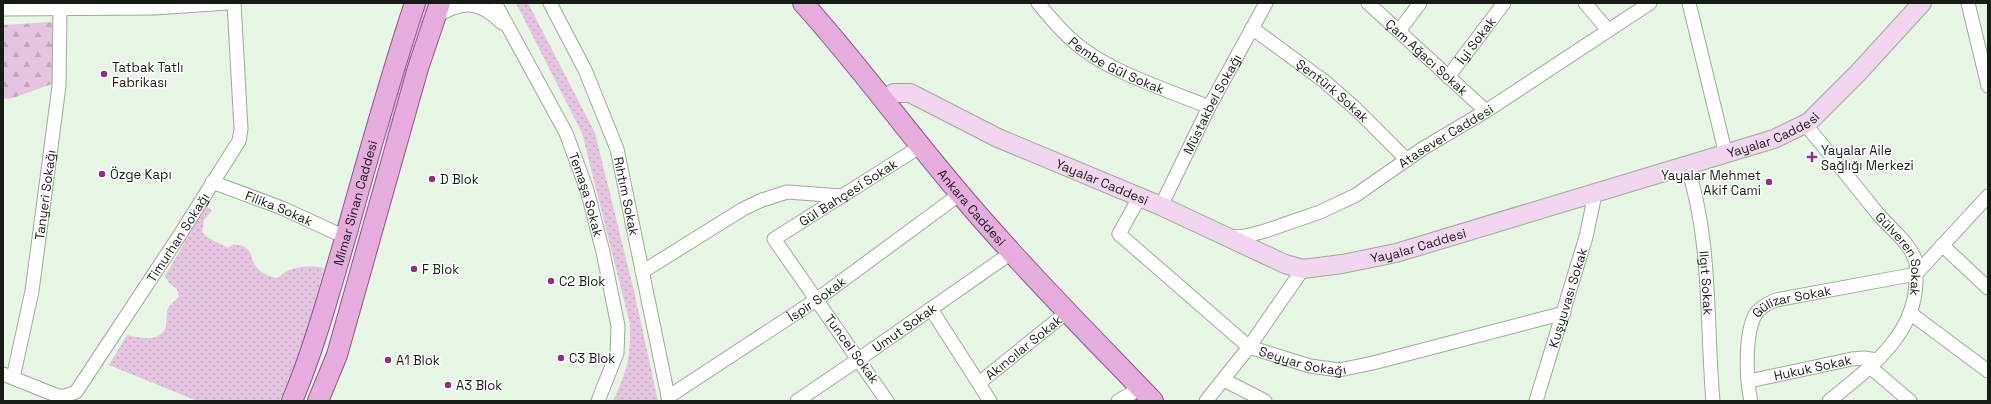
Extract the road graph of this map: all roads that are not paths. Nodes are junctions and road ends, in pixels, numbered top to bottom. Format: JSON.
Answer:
{"nodes":[{"id":1,"x":228,"y":3,"type":"edge"},
{"id":2,"x":234,"y":3,"type":"edge"},
{"id":3,"x":415,"y":3,"type":"edge"},
{"id":4,"x":495,"y":3,"type":"edge"},
{"id":5,"x":550,"y":3,"type":"edge"},
{"id":6,"x":803,"y":3,"type":"edge"},
{"id":7,"x":822,"y":3,"type":"edge"},
{"id":8,"x":1038,"y":3,"type":"edge"},
{"id":9,"x":1266,"y":3,"type":"edge"},
{"id":10,"x":1368,"y":3,"type":"edge"},
{"id":11,"x":1420,"y":3,"type":"edge"},
{"id":12,"x":1586,"y":3,"type":"edge"},
{"id":13,"x":1650,"y":3,"type":"edge"},
{"id":14,"x":1689,"y":3,"type":"edge"},
{"id":15,"x":1922,"y":3,"type":"edge"},
{"id":16,"x":1968,"y":3,"type":"edge"},
{"id":17,"x":1498,"y":5,"type":"edge"},
{"id":18,"x":3,"y":9,"type":"edge"},
{"id":19,"x":60,"y":9,"type":"junction"},
{"id":20,"x":438,"y":10,"type":"edge"},
{"id":21,"x":1252,"y":28,"type":"junction"},
{"id":22,"x":1608,"y":30,"type":"junction"},
{"id":23,"x":1399,"y":31,"type":"junction"},
{"id":24,"x":514,"y":35,"type":"junction"},
{"id":25,"x":1448,"y":76,"type":"junction"},
{"id":26,"x":1988,"y":86,"type":"edge"},
{"id":27,"x":889,"y":96,"type":"junction"},
{"id":28,"x":1209,"y":107,"type":"junction"},
{"id":29,"x":1486,"y":111,"type":"junction"},
{"id":30,"x":1805,"y":124,"type":"junction"},
{"id":31,"x":921,"y":146,"type":"junction"},
{"id":32,"x":1726,"y":155,"type":"junction"},
{"id":33,"x":1407,"y":160,"type":"junction"},
{"id":34,"x":1687,"y":166,"type":"junction"},
{"id":35,"x":212,"y":182,"type":"junction"},
{"id":36,"x":960,"y":194,"type":"junction"},
{"id":37,"x":1595,"y":194,"type":"junction"},
{"id":38,"x":842,"y":196,"type":"junction"},
{"id":39,"x":1988,"y":196,"type":"edge"},
{"id":40,"x":1139,"y":198,"type":"junction"},
{"id":41,"x":1161,"y":206,"type":"junction"},
{"id":42,"x":345,"y":237,"type":"junction"},
{"id":43,"x":1227,"y":237,"type":"junction"},
{"id":44,"x":774,"y":239,"type":"joint"},
{"id":45,"x":1942,"y":244,"type":"junction"},
{"id":46,"x":1011,"y":253,"type":"junction"},
{"id":47,"x":1303,"y":268,"type":"junction"},
{"id":48,"x":642,"y":272,"type":"junction"},
{"id":49,"x":1916,"y":274,"type":"junction"},
{"id":50,"x":1988,"y":288,"type":"edge"},
{"id":51,"x":816,"y":300,"type":"junction"},
{"id":52,"x":931,"y":309,"type":"junction"},
{"id":53,"x":1067,"y":312,"type":"junction"},
{"id":54,"x":1564,"y":313,"type":"junction"},
{"id":55,"x":1910,"y":313,"type":"junction"},
{"id":56,"x":1249,"y":346,"type":"junction"},
{"id":57,"x":860,"y":360,"type":"junction"},
{"id":58,"x":1874,"y":363,"type":"junction"},
{"id":59,"x":1988,"y":371,"type":"edge"},
{"id":60,"x":8,"y":376,"type":"edge"},
{"id":61,"x":1224,"y":380,"type":"junction"},
{"id":62,"x":1749,"y":381,"type":"junction"},
{"id":63,"x":979,"y":383,"type":"junction"},
{"id":64,"x":1147,"y":394,"type":"edge"},
{"id":65,"x":669,"y":399,"type":"edge"},
{"id":66,"x":986,"y":400,"type":"edge"},
{"id":67,"x":292,"y":401,"type":"edge"},
{"id":68,"x":318,"y":401,"type":"edge"},
{"id":69,"x":598,"y":401,"type":"edge"},
{"id":70,"x":797,"y":401,"type":"edge"},
{"id":71,"x":887,"y":401,"type":"edge"},
{"id":72,"x":1118,"y":401,"type":"edge"},
{"id":73,"x":1169,"y":401,"type":"edge"},
{"id":74,"x":1206,"y":401,"type":"edge"},
{"id":75,"x":1265,"y":401,"type":"edge"},
{"id":76,"x":1536,"y":401,"type":"edge"},
{"id":77,"x":1713,"y":401,"type":"edge"},
{"id":78,"x":1751,"y":401,"type":"edge"},
{"id":79,"x":1828,"y":401,"type":"edge"},
{"id":80,"x":1910,"y":401,"type":"edge"}],
"edges":[{"from":1,"to":19,"type":"street"},
{"from":2,"to":35,"type":"street","name":"Timurhan Sokağı"},
{"from":3,"to":42,"type":"main road","name":"Mimar Sinan Caddesi"},
{"from":4,"to":24,"type":"street","name":"Temaşa Sokak"},
{"from":5,"to":48,"type":"street","name":"Rıhtım Sokak"},
{"from":6,"to":27,"type":"main road","name":"Ankara Caddesi"},
{"from":7,"to":27,"type":"main road","name":"Ankara Caddesi"},
{"from":8,"to":28,"type":"street","name":"Pembe Gül Sokak"},
{"from":9,"to":21,"type":"street","name":"Müstakbel Sokağı"},
{"from":10,"to":23,"type":"street","name":"Çam Ağacı Sokak"},
{"from":11,"to":23,"type":"street"},
{"from":12,"to":22,"type":"street"},
{"from":13,"to":22,"type":"street","name":"Atasever Caddesi"},
{"from":14,"to":32,"type":"street"},
{"from":15,"to":30,"type":"street","name":"Yayalar Caddesi"},
{"from":16,"to":26,"type":"street"},
{"from":17,"to":25,"type":"street","name":"İyi Sokak"},
{"from":18,"to":19,"type":"street"},
{"from":19,"to":60,"type":"street","name":"Tanyeri Sokağı"},
{"from":20,"to":24,"type":"street"},
{"from":20,"to":68,"type":"main road","name":"Mimar Sinan Caddesi"},
{"from":21,"to":28,"type":"street","name":"Müstakbel Sokağı"},
{"from":21,"to":33,"type":"street","name":"Şentürk Sokak"},
{"from":22,"to":29,"type":"street","name":"Atasever Caddesi"},
{"from":23,"to":25,"type":"street","name":"Çam Ağacı Sokak"},
{"from":24,"to":69,"type":"street","name":"Temaşa Sokak"},
{"from":25,"to":29,"type":"street","name":"Çam Ağacı Sokak"},
{"from":27,"to":31,"type":"main road","name":"Ankara Caddesi"},
{"from":27,"to":40,"type":"street","name":"Yayalar Caddesi"},
{"from":27,"to":73,"type":"main road","name":"Ankara Caddesi"},
{"from":28,"to":41,"type":"street","name":"Müstakbel Sokağı"},
{"from":29,"to":33,"type":"street","name":"Atasever Caddesi"},
{"from":30,"to":32,"type":"street","name":"Yayalar Caddesi"},
{"from":30,"to":49,"type":"street","name":"Gülveren Sokak"},
{"from":31,"to":36,"type":"main road","name":"Ankara Caddesi"},
{"from":31,"to":38,"type":"street","name":"Gül Bahçesi Sokak"},
{"from":32,"to":34,"type":"street","name":"Yayalar Caddesi"},
{"from":33,"to":43,"type":"street","name":"Atasever Caddesi"},
{"from":34,"to":37,"type":"street","name":"Yayalar Caddesi"},
{"from":34,"to":77,"type":"street","name":"Ilgıt Sokak"},
{"from":35,"to":42,"type":"street","name":"Filika Sokak"},
{"from":35,"to":60,"type":"street","name":"Timurhan Sokağı"},
{"from":36,"to":46,"type":"main road","name":"Ankara Caddesi"},
{"from":36,"to":51,"type":"street","name":"İspir Sokak"},
{"from":37,"to":47,"type":"street","name":"Yayalar Caddesi"},
{"from":37,"to":54,"type":"street","name":"Kuşyuvası Sokak"},
{"from":38,"to":44,"type":"street","name":"Gül Bahçesi Sokak"},
{"from":38,"to":48,"type":"street"},
{"from":39,"to":45,"type":"street"},
{"from":40,"to":41,"type":"street","name":"Yayalar Caddesi"},
{"from":40,"to":56,"type":"street","name":"Seyyar Sokağı"},
{"from":41,"to":43,"type":"street","name":"Yayalar Caddesi"},
{"from":42,"to":67,"type":"main road","name":"Mimar Sinan Caddesi"},
{"from":43,"to":47,"type":"street","name":"Yayalar Caddesi"},
{"from":44,"to":51,"type":"street","name":"Tuncel Sokak"},
{"from":45,"to":49,"type":"street"},
{"from":45,"to":50,"type":"street"},
{"from":46,"to":52,"type":"street","name":"Umut Sokak"},
{"from":46,"to":53,"type":"main road","name":"Ankara Caddesi"},
{"from":47,"to":56,"type":"street"},
{"from":48,"to":65,"type":"street","name":"Rıhtım Sokak"},
{"from":49,"to":55,"type":"street","name":"Gülveren Sokak"},
{"from":49,"to":62,"type":"street","name":"Gülizar Sokak"},
{"from":51,"to":57,"type":"street","name":"Tuncel Sokak"},
{"from":51,"to":65,"type":"street","name":"İspir Sokak"},
{"from":52,"to":57,"type":"street","name":"Umut Sokak"},
{"from":52,"to":63,"type":"street"},
{"from":53,"to":63,"type":"street","name":"Akıncılar Sokak"},
{"from":53,"to":64,"type":"main road","name":"Ankara Caddesi"},
{"from":54,"to":56,"type":"street","name":"Seyyar Sokağı"},
{"from":54,"to":76,"type":"street","name":"Kuşyuvası Sokak"},
{"from":55,"to":58,"type":"street","name":"Gülveren Sokak"},
{"from":55,"to":59,"type":"street"},
{"from":56,"to":61,"type":"street"},
{"from":57,"to":70,"type":"street","name":"Umut Sokak"},
{"from":57,"to":71,"type":"street","name":"Tuncel Sokak"},
{"from":58,"to":62,"type":"street","name":"Hukuk Sokak"},
{"from":58,"to":79,"type":"street","name":"Gülveren Sokak"},
{"from":58,"to":80,"type":"street"},
{"from":61,"to":74,"type":"street"},
{"from":61,"to":75,"type":"street"},
{"from":62,"to":78,"type":"street","name":"Gülizar Sokak"},
{"from":63,"to":66,"type":"street"},
{"from":64,"to":72,"type":"street"}]}
